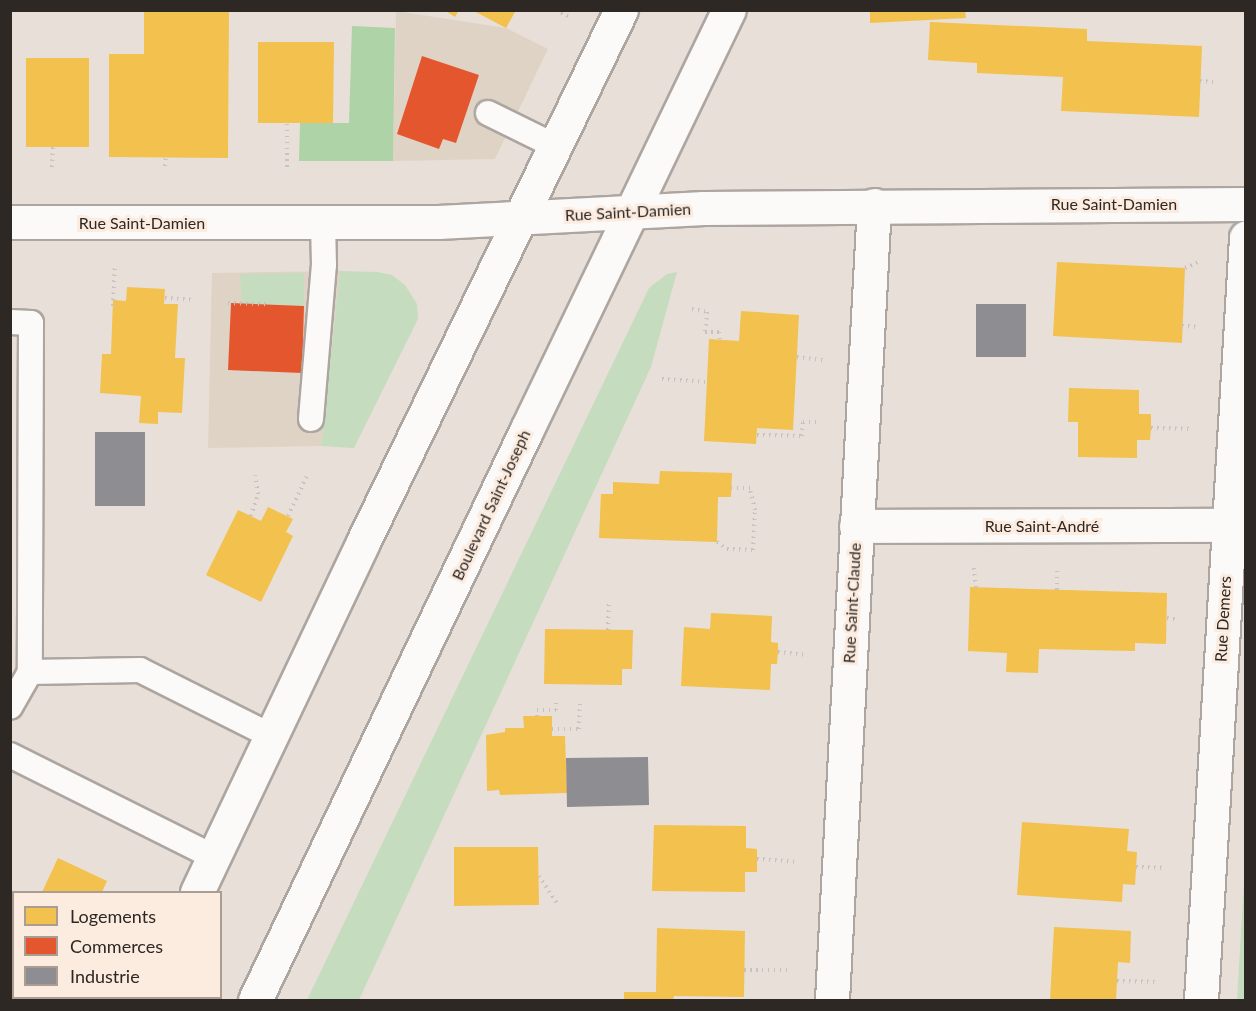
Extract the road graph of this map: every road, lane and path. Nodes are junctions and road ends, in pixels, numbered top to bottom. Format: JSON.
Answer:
{"nodes":[{"id":1,"x":556,"y":10,"type":"edge"},
{"id":2,"x":621,"y":10,"type":"edge"},
{"id":3,"x":729,"y":10,"type":"edge"},
{"id":4,"x":571,"y":18,"type":"dead end"},
{"id":5,"x":1200,"y":81,"type":"dead end"},
{"id":6,"x":1213,"y":82,"type":"dead end"},
{"id":7,"x":488,"y":112,"type":"dead end"},
{"id":8,"x":287,"y":123,"type":"dead end"},
{"id":9,"x":53,"y":146,"type":"dead end"},
{"id":10,"x":555,"y":146,"type":"junction"},
{"id":11,"x":166,"y":157,"type":"dead end"},
{"id":12,"x":165,"y":166,"type":"dead end"},
{"id":13,"x":52,"y":167,"type":"dead end"},
{"id":14,"x":287,"y":167,"type":"dead end"},
{"id":15,"x":1245,"y":204,"type":"edge"},
{"id":16,"x":874,"y":205,"type":"junction"},
{"id":17,"x":632,"y":212,"type":"junction"},
{"id":18,"x":520,"y":219,"type":"junction"},
{"id":19,"x":10,"y":222,"type":"edge"},
{"id":20,"x":323,"y":223,"type":"junction"},
{"id":21,"x":1245,"y":245,"type":"edge"},
{"id":22,"x":1201,"y":261,"type":"dead end"},
{"id":23,"x":115,"y":266,"type":"dead end"},
{"id":24,"x":1185,"y":268,"type":"dead end"},
{"id":25,"x":165,"y":298,"type":"dead end"},
{"id":26,"x":194,"y":300,"type":"dead end"},
{"id":27,"x":228,"y":303,"type":"dead end"},
{"id":28,"x":266,"y":304,"type":"dead end"},
{"id":29,"x":113,"y":306,"type":"dead end"},
{"id":30,"x":692,"y":309,"type":"dead end"},
{"id":31,"x":10,"y":322,"type":"edge"},
{"id":32,"x":1182,"y":326,"type":"dead end"},
{"id":33,"x":1197,"y":327,"type":"dead end"},
{"id":34,"x":720,"y":339,"type":"dead end"},
{"id":35,"x":797,"y":357,"type":"dead end"},
{"id":36,"x":827,"y":360,"type":"dead end"},
{"id":37,"x":662,"y":379,"type":"dead end"},
{"id":38,"x":707,"y":382,"type":"dead end"},
{"id":39,"x":311,"y":419,"type":"dead end"},
{"id":40,"x":824,"y":422,"type":"dead end"},
{"id":41,"x":1151,"y":428,"type":"dead end"},
{"id":42,"x":1192,"y":429,"type":"dead end"},
{"id":43,"x":757,"y":435,"type":"dead end"},
{"id":44,"x":255,"y":475,"type":"dead end"},
{"id":45,"x":307,"y":476,"type":"dead end"},
{"id":46,"x":731,"y":488,"type":"dead end"},
{"id":47,"x":251,"y":516,"type":"dead end"},
{"id":48,"x":288,"y":516,"type":"dead end"},
{"id":49,"x":1228,"y":525,"type":"junction"},
{"id":50,"x":856,"y":526,"type":"junction"},
{"id":51,"x":717,"y":542,"type":"dead end"},
{"id":52,"x":1057,"y":567,"type":"dead end"},
{"id":53,"x":974,"y":568,"type":"dead end"},
{"id":54,"x":976,"y":588,"type":"dead end"},
{"id":55,"x":1057,"y":590,"type":"dead end"},
{"id":56,"x":609,"y":601,"type":"dead end"},
{"id":57,"x":1167,"y":618,"type":"dead end"},
{"id":58,"x":1179,"y":620,"type":"dead end"},
{"id":59,"x":608,"y":630,"type":"dead end"},
{"id":60,"x":778,"y":652,"type":"dead end"},
{"id":61,"x":811,"y":655,"type":"dead end"},
{"id":62,"x":30,"y":672,"type":"junction"},
{"id":63,"x":556,"y":702,"type":"dead end"},
{"id":64,"x":580,"y":704,"type":"dead end"},
{"id":65,"x":10,"y":707,"type":"edge"},
{"id":66,"x":537,"y":716,"type":"dead end"},
{"id":67,"x":552,"y":729,"type":"dead end"},
{"id":68,"x":271,"y":736,"type":"junction"},
{"id":69,"x":10,"y":755,"type":"edge"},
{"id":70,"x":214,"y":857,"type":"junction"},
{"id":71,"x":757,"y":859,"type":"dead end"},
{"id":72,"x":799,"y":862,"type":"dead end"},
{"id":73,"x":1136,"y":867,"type":"dead end"},
{"id":74,"x":1165,"y":868,"type":"dead end"},
{"id":75,"x":539,"y":876,"type":"dead end"},
{"id":76,"x":197,"y":891,"type":"edge"},
{"id":77,"x":557,"y":904,"type":"dead end"},
{"id":78,"x":744,"y":970,"type":"dead end"},
{"id":79,"x":794,"y":970,"type":"dead end"},
{"id":80,"x":1117,"y":981,"type":"dead end"},
{"id":81,"x":1160,"y":982,"type":"dead end"},
{"id":82,"x":255,"y":1000,"type":"edge"},
{"id":83,"x":832,"y":1000,"type":"edge"},
{"id":84,"x":1201,"y":1000,"type":"edge"}],
"edges":[{"from":1,"to":4,"type":"path"},
{"from":2,"to":10,"type":"street"},
{"from":3,"to":17,"type":"street","name":"Boulevard Saint-Joseph"},
{"from":5,"to":6,"type":"path"},
{"from":7,"to":10,"type":"lane"},
{"from":8,"to":14,"type":"path"},
{"from":9,"to":13,"type":"path"},
{"from":10,"to":18,"type":"street"},
{"from":11,"to":12,"type":"path"},
{"from":15,"to":16,"type":"street","name":"Rue Saint-Damien"},
{"from":16,"to":17,"type":"street","name":"Rue Saint-Damien"},
{"from":16,"to":50,"type":"street","name":"Rue Saint-Claude"},
{"from":17,"to":18,"type":"street","name":"Rue Saint-Damien"},
{"from":17,"to":82,"type":"street","name":"Boulevard Saint-Joseph"},
{"from":18,"to":20,"type":"street","name":"Rue Saint-Damien"},
{"from":18,"to":68,"type":"street"},
{"from":19,"to":20,"type":"street","name":"Rue Saint-Damien"},
{"from":20,"to":39,"type":"lane"},
{"from":21,"to":49,"type":"street","name":"Rue Demers"},
{"from":22,"to":24,"type":"path"},
{"from":23,"to":29,"type":"path"},
{"from":25,"to":26,"type":"path"},
{"from":27,"to":28,"type":"path"},
{"from":30,"to":34,"type":"path"},
{"from":31,"to":62,"type":"lane"},
{"from":32,"to":33,"type":"path"},
{"from":35,"to":36,"type":"path"},
{"from":37,"to":38,"type":"path"},
{"from":40,"to":43,"type":"path"},
{"from":41,"to":42,"type":"path"},
{"from":44,"to":47,"type":"path"},
{"from":45,"to":48,"type":"path"},
{"from":46,"to":51,"type":"path"},
{"from":49,"to":50,"type":"street","name":"Rue Saint-André"},
{"from":49,"to":84,"type":"street","name":"Rue Demers"},
{"from":50,"to":83,"type":"street","name":"Rue Saint-Claude"},
{"from":52,"to":55,"type":"path"},
{"from":53,"to":54,"type":"path"},
{"from":56,"to":59,"type":"path"},
{"from":57,"to":58,"type":"path"},
{"from":60,"to":61,"type":"path"},
{"from":62,"to":65,"type":"lane"},
{"from":62,"to":68,"type":"lane"},
{"from":63,"to":66,"type":"path"},
{"from":64,"to":67,"type":"path"},
{"from":68,"to":70,"type":"street"},
{"from":69,"to":70,"type":"lane"},
{"from":70,"to":76,"type":"street"},
{"from":71,"to":72,"type":"path"},
{"from":73,"to":74,"type":"path"},
{"from":75,"to":77,"type":"path"},
{"from":78,"to":79,"type":"path"},
{"from":80,"to":81,"type":"path"}]}
